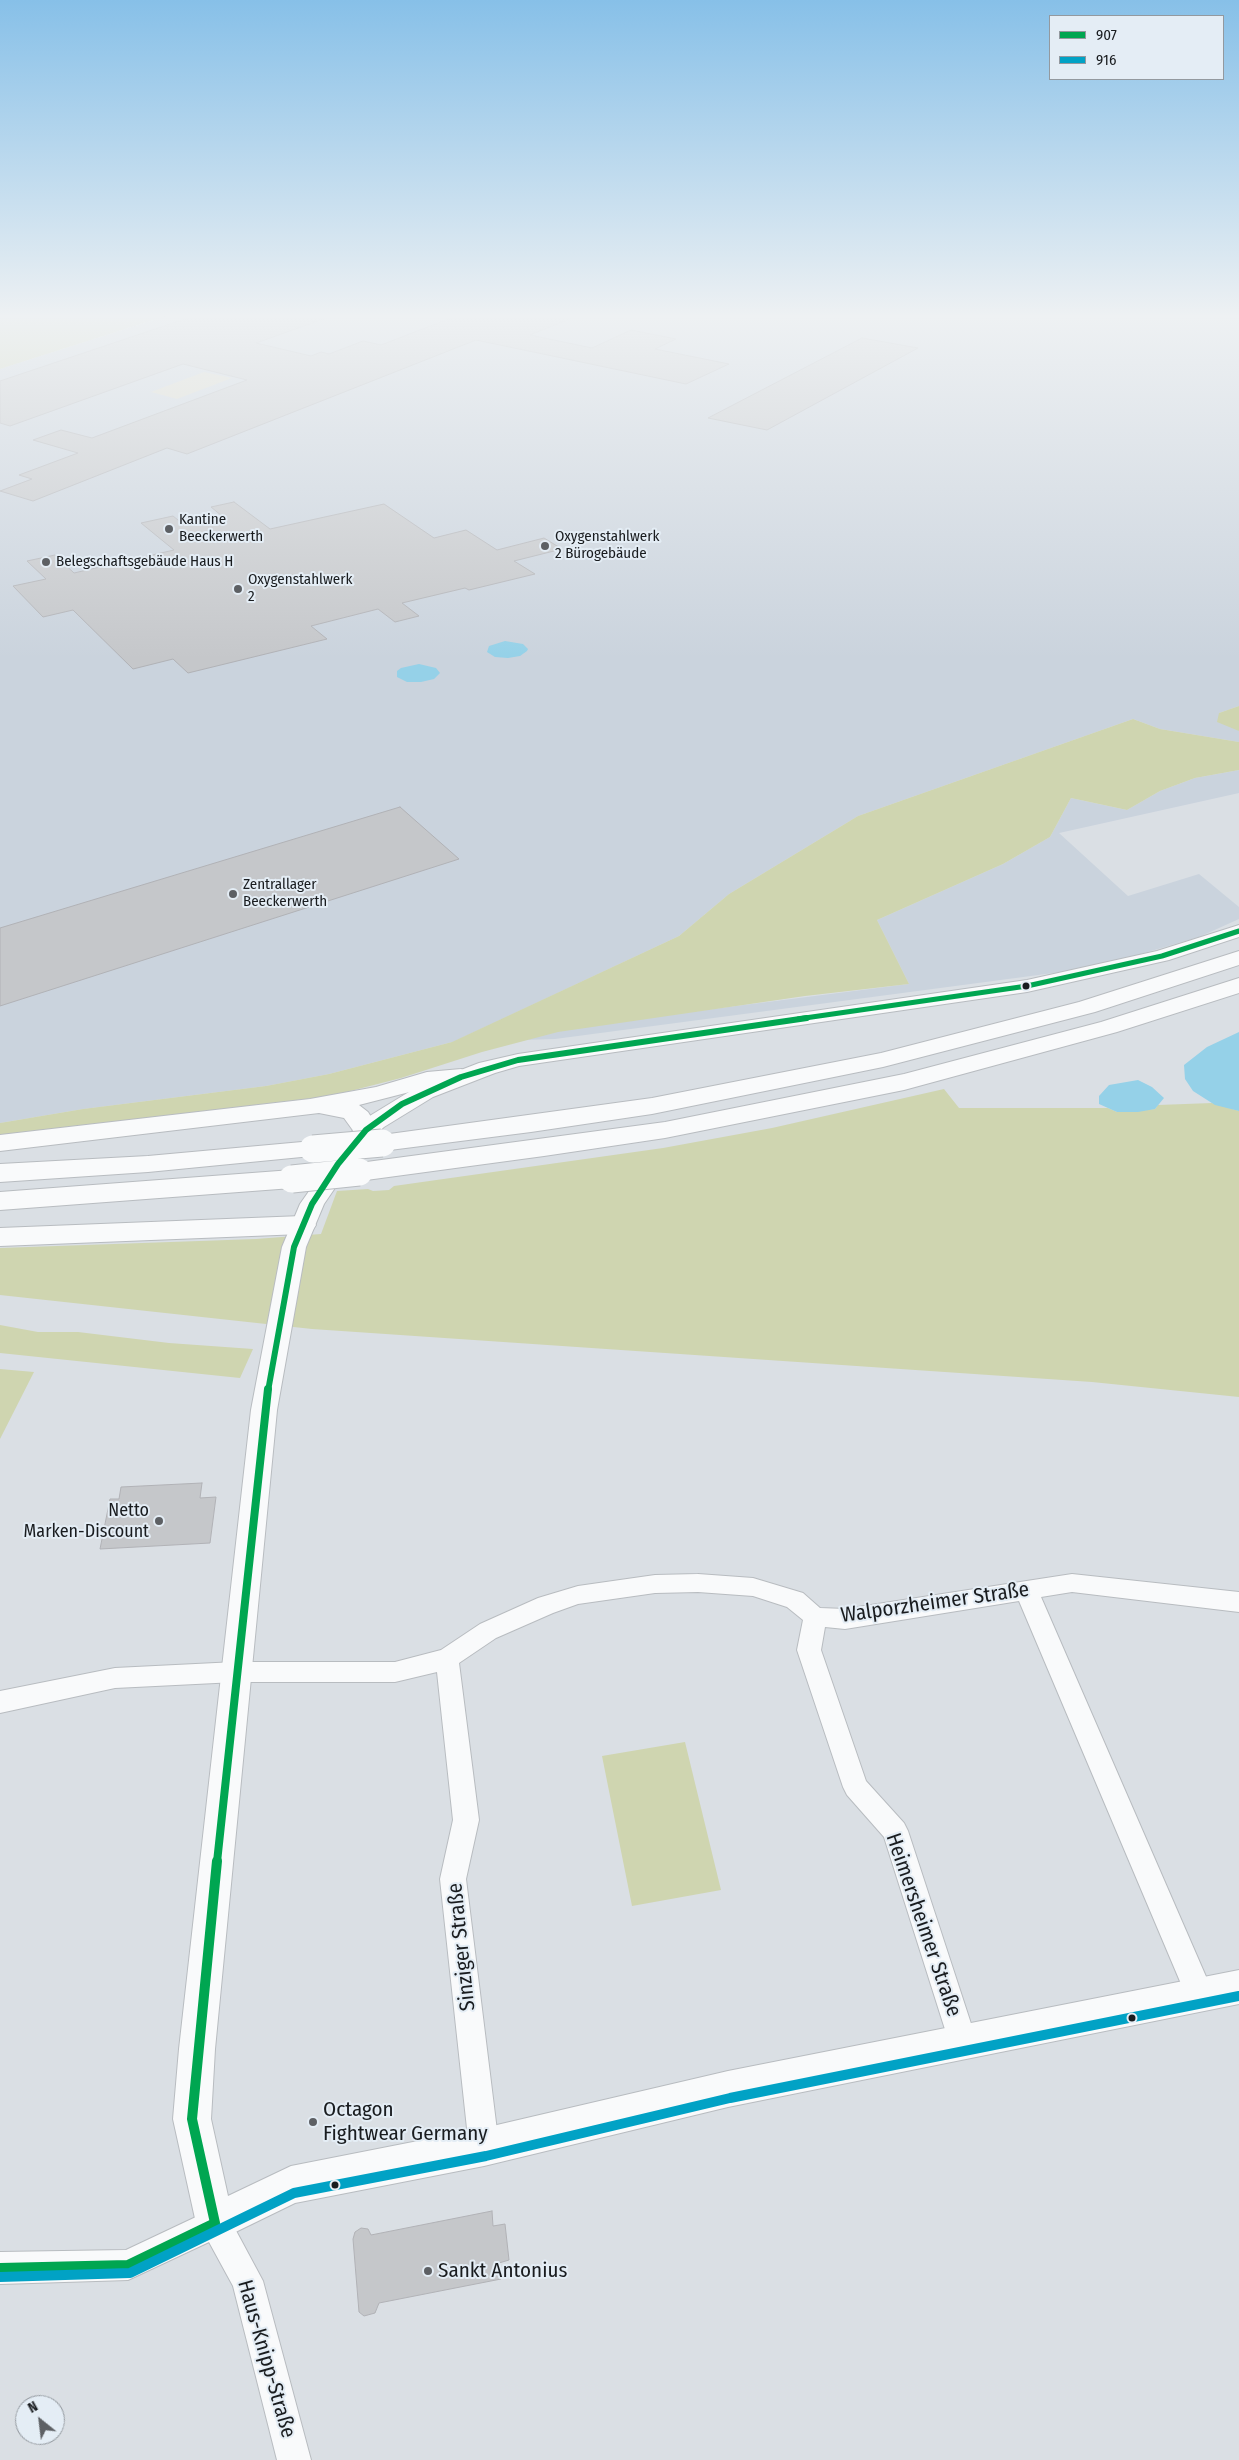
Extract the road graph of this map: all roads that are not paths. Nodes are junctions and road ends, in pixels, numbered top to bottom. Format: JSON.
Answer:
{"nodes":[{"id":1,"x":1239,"y":930,"type":"edge"},
{"id":2,"x":1239,"y":958,"type":"edge"},
{"id":3,"x":1239,"y":985,"type":"edge"},
{"id":4,"x":461,"y":1077,"type":"junction"},
{"id":5,"x":310,"y":1106,"type":"junction"},
{"id":6,"x":374,"y":1136,"type":"junction"},
{"id":7,"x":0,"y":1143,"type":"edge"},
{"id":8,"x":0,"y":1172,"type":"edge"},
{"id":9,"x":0,"y":1201,"type":"edge"},
{"id":10,"x":302,"y":1225,"type":"junction"},
{"id":11,"x":0,"y":1237,"type":"edge"},
{"id":12,"x":1026,"y":1590,"type":"junction"},
{"id":13,"x":1239,"y":1602,"type":"edge"},
{"id":14,"x":815,"y":1617,"type":"junction"},
{"id":15,"x":447,"y":1659,"type":"junction"},
{"id":16,"x":236,"y":1672,"type":"junction"},
{"id":17,"x":0,"y":1702,"type":"edge"},
{"id":18,"x":1239,"y":1987,"type":"edge"},
{"id":19,"x":1200,"y":1994,"type":"junction"},
{"id":20,"x":963,"y":2042,"type":"junction"},
{"id":21,"x":484,"y":2147,"type":"junction"},
{"id":22,"x":215,"y":2223,"type":"junction"},
{"id":23,"x":1,"y":2272,"type":"edge"},
{"id":24,"x":294,"y":2460,"type":"edge"}],
"edges":[{"from":1,"to":4,"type":"street","name":"Haus-Knipp-Straße"},
{"from":2,"to":6,"type":"highway"},
{"from":3,"to":9,"type":"highway","bridge":true},
{"from":4,"to":5,"type":"highway"},
{"from":4,"to":6,"type":"street","name":"Haus-Knipp-Straße"},
{"from":5,"to":6,"type":"highway"},
{"from":5,"to":7,"type":"highway"},
{"from":6,"to":8,"type":"highway","bridge":true},
{"from":6,"to":10,"type":"street","name":"Haus-Knipp-Straße"},
{"from":10,"to":11,"type":"highway"},
{"from":10,"to":16,"type":"street","name":"Haus-Knipp-Straße"},
{"from":12,"to":13,"type":"street","name":"Walporzheimer Straße"},
{"from":12,"to":14,"type":"street","name":"Walporzheimer Straße"},
{"from":12,"to":19,"type":"street"},
{"from":14,"to":15,"type":"street","name":"Walporzheimer Straße"},
{"from":14,"to":20,"type":"street","name":"Heimersheimer Straße"},
{"from":15,"to":16,"type":"street","name":"Walporzheimer Straße"},
{"from":15,"to":21,"type":"street","name":"Sinziger Straße"},
{"from":16,"to":17,"type":"street","name":"Walporzheimer Straße"},
{"from":16,"to":22,"type":"street","name":"Haus-Knipp-Straße"},
{"from":18,"to":19,"type":"street"},
{"from":19,"to":20,"type":"street"},
{"from":20,"to":21,"type":"street"},
{"from":21,"to":22,"type":"street"},
{"from":22,"to":23,"type":"street"},
{"from":22,"to":24,"type":"street","name":"Haus-Knipp-Straße"}]}
